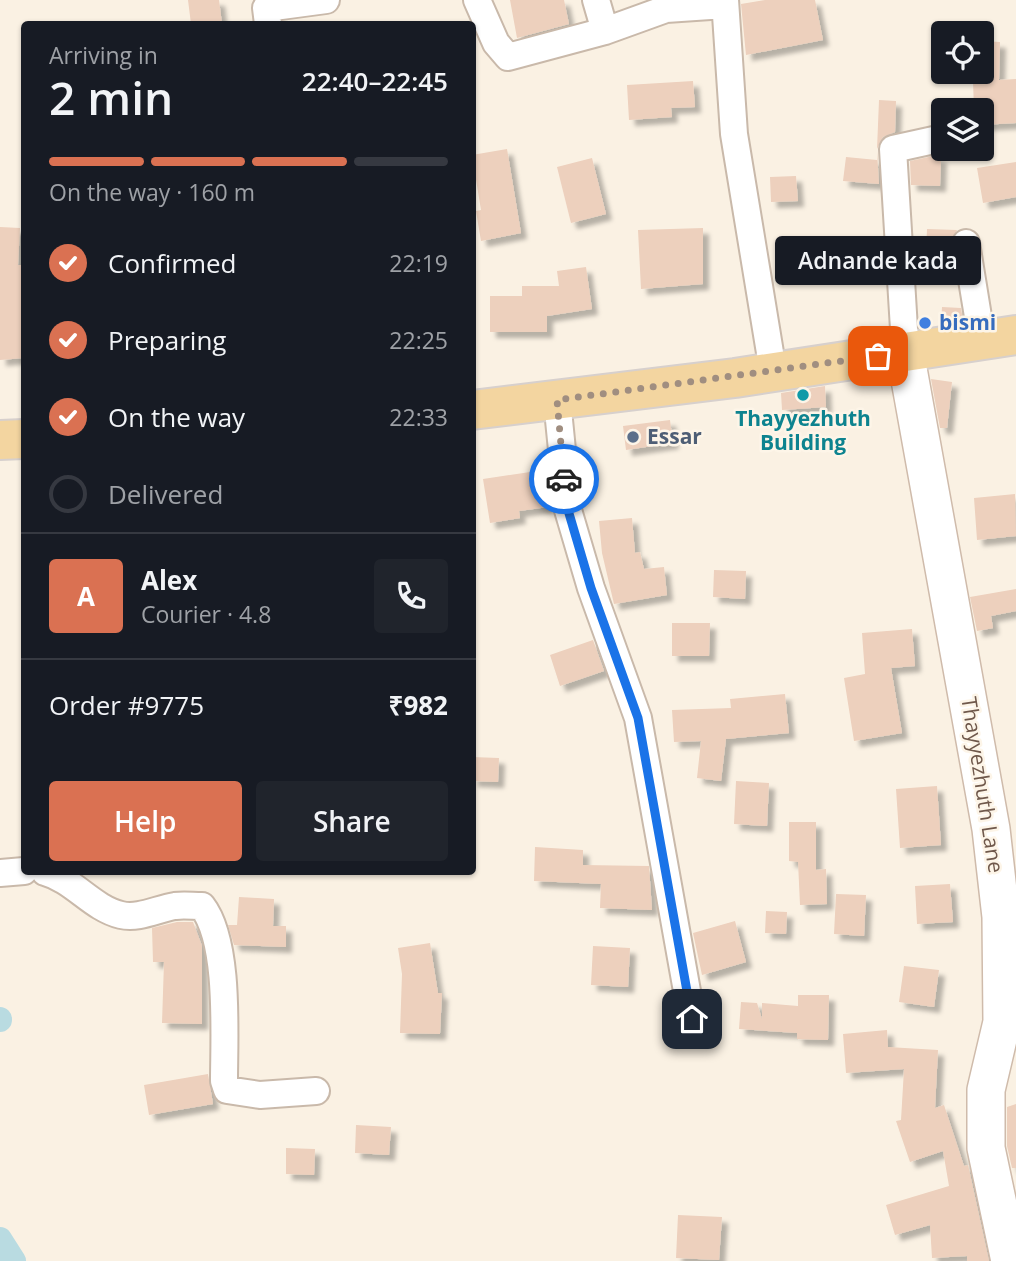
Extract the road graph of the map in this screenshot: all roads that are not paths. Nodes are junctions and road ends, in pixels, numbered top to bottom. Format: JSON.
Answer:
{"nodes":[{"id":1,"x":326,"y":0,"type":"edge"},
{"id":2,"x":477,"y":0,"type":"edge"},
{"id":3,"x":596,"y":0,"type":"edge"},
{"id":4,"x":725,"y":3,"type":"edge"},
{"id":5,"x":267,"y":11,"type":"edge"},
{"id":6,"x":605,"y":31,"type":"junction"},
{"id":7,"x":931,"y":141,"type":"edge"},
{"id":8,"x":966,"y":243,"type":"dead end"},
{"id":9,"x":999,"y":338,"type":"edge"},
{"id":10,"x":907,"y":352,"type":"junction"},
{"id":11,"x":773,"y":371,"type":"junction"},
{"id":12,"x":557,"y":400,"type":"junction"},
{"id":13,"x":476,"y":410,"type":"edge"},
{"id":14,"x":21,"y":439,"type":"edge"},
{"id":15,"x":0,"y":440,"type":"edge"},
{"id":16,"x":21,"y":871,"type":"edge"},
{"id":17,"x":0,"y":873,"type":"edge"},
{"id":18,"x":56,"y":875,"type":"edge"},
{"id":19,"x":1009,"y":940,"type":"edge"},
{"id":20,"x":692,"y":1019,"type":"dead end"},
{"id":21,"x":316,"y":1091,"type":"dead end"},
{"id":22,"x":1010,"y":1261,"type":"edge"}],
"edges":[{"from":1,"to":5,"type":"street"},
{"from":2,"to":6,"type":"street"},
{"from":3,"to":6,"type":"street"},
{"from":4,"to":6,"type":"street"},
{"from":4,"to":11,"type":"street"},
{"from":7,"to":10,"type":"street"},
{"from":8,"to":9,"type":"street"},
{"from":9,"to":10,"type":"main road"},
{"from":10,"to":11,"type":"main road"},
{"from":10,"to":19,"type":"street","name":"Thayyezhuth Lane"},
{"from":11,"to":12,"type":"main road"},
{"from":12,"to":13,"type":"main road"},
{"from":12,"to":20,"type":"street"},
{"from":14,"to":15,"type":"main road"},
{"from":16,"to":17,"type":"street"},
{"from":18,"to":21,"type":"street"},
{"from":19,"to":22,"type":"street","name":"Thayyezhuth Lane"}]}
